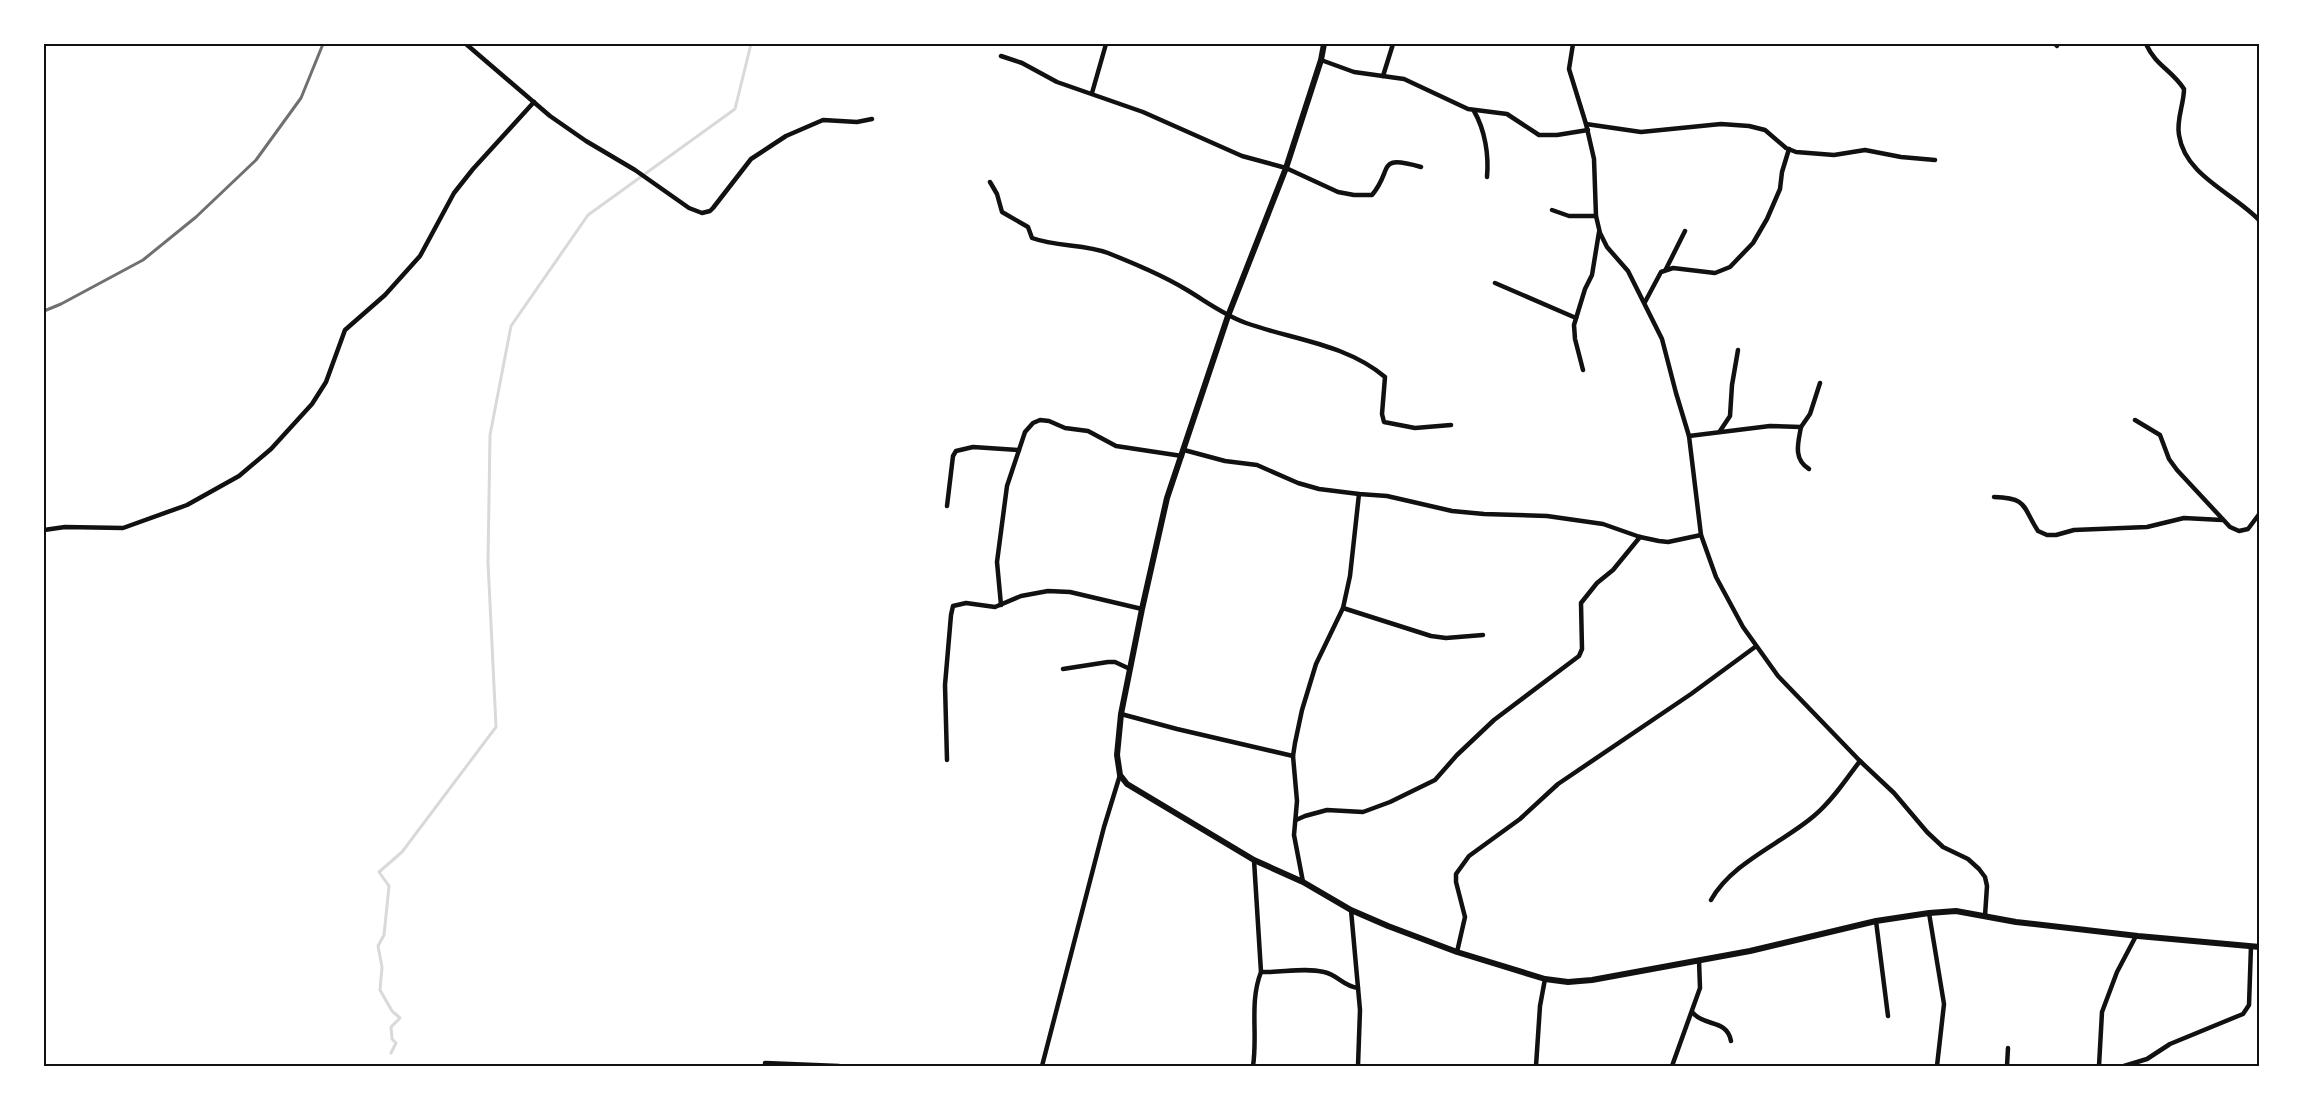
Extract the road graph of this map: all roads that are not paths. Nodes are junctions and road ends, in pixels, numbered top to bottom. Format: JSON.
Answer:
{"nodes":[{"id":1,"x":466,"y":44,"type":"edge"},
{"id":2,"x":1106,"y":44,"type":"edge"},
{"id":3,"x":1324,"y":44,"type":"edge"},
{"id":4,"x":1393,"y":44,"type":"edge"},
{"id":5,"x":1573,"y":44,"type":"edge"},
{"id":6,"x":2146,"y":44,"type":"edge"},
{"id":7,"x":1000,"y":56,"type":"dead end"},
{"id":8,"x":1321,"y":60,"type":"junction"},
{"id":9,"x":1383,"y":76,"type":"junction"},
{"id":10,"x":1092,"y":93,"type":"junction"},
{"id":11,"x":534,"y":102,"type":"junction"},
{"id":12,"x":1474,"y":111,"type":"junction"},
{"id":13,"x":872,"y":119,"type":"dead end"},
{"id":14,"x":1587,"y":127,"type":"junction"},
{"id":15,"x":1789,"y":149,"type":"junction"},
{"id":16,"x":1935,"y":160,"type":"dead end"},
{"id":17,"x":1421,"y":167,"type":"dead end"},
{"id":18,"x":1286,"y":168,"type":"junction"},
{"id":19,"x":1487,"y":177,"type":"dead end"},
{"id":20,"x":990,"y":182,"type":"dead end"},
{"id":21,"x":1552,"y":210,"type":"dead end"},
{"id":22,"x":1596,"y":216,"type":"junction"},
{"id":23,"x":2259,"y":221,"type":"edge"},
{"id":24,"x":1599,"y":229,"type":"junction"},
{"id":25,"x":1685,"y":231,"type":"dead end"},
{"id":26,"x":1666,"y":270,"type":"junction"},
{"id":27,"x":1496,"y":283,"type":"dead end"},
{"id":28,"x":1645,"y":302,"type":"junction"},
{"id":29,"x":1228,"y":316,"type":"junction"},
{"id":30,"x":1576,"y":318,"type":"junction"},
{"id":31,"x":1738,"y":350,"type":"dead end"},
{"id":32,"x":1583,"y":370,"type":"dead end"},
{"id":33,"x":1820,"y":383,"type":"dead end"},
{"id":34,"x":2135,"y":420,"type":"dead end"},
{"id":35,"x":1451,"y":425,"type":"dead end"},
{"id":36,"x":1801,"y":428,"type":"junction"},
{"id":37,"x":1720,"y":431,"type":"junction"},
{"id":38,"x":1689,"y":436,"type":"junction"},
{"id":39,"x":1019,"y":450,"type":"junction"},
{"id":40,"x":1183,"y":453,"type":"junction"},
{"id":41,"x":1809,"y":469,"type":"dead end"},
{"id":42,"x":1359,"y":494,"type":"junction"},
{"id":43,"x":1994,"y":497,"type":"dead end"},
{"id":44,"x":947,"y":506,"type":"dead end"},
{"id":45,"x":2259,"y":513,"type":"edge"},
{"id":46,"x":2222,"y":519,"type":"junction"},
{"id":47,"x":44,"y":530,"type":"edge"},
{"id":48,"x":1701,"y":535,"type":"junction"},
{"id":49,"x":1640,"y":537,"type":"junction"},
{"id":50,"x":1001,"y":605,"type":"junction"},
{"id":51,"x":1342,"y":608,"type":"junction"},
{"id":52,"x":1142,"y":609,"type":"junction"},
{"id":53,"x":1483,"y":635,"type":"dead end"},
{"id":54,"x":1755,"y":646,"type":"junction"},
{"id":55,"x":1063,"y":669,"type":"dead end"},
{"id":56,"x":1130,"y":669,"type":"junction"},
{"id":57,"x":1121,"y":714,"type":"junction"},
{"id":58,"x":1293,"y":756,"type":"junction"},
{"id":59,"x":947,"y":760,"type":"dead end"},
{"id":60,"x":1860,"y":761,"type":"junction"},
{"id":61,"x":1120,"y":775,"type":"junction"},
{"id":62,"x":1296,"y":820,"type":"junction"},
{"id":63,"x":1254,"y":860,"type":"junction"},
{"id":64,"x":1303,"y":882,"type":"junction"},
{"id":65,"x":1711,"y":900,"type":"dead end"},
{"id":66,"x":1351,"y":910,"type":"junction"},
{"id":67,"x":1929,"y":913,"type":"junction"},
{"id":68,"x":1985,"y":916,"type":"junction"},
{"id":69,"x":1876,"y":921,"type":"junction"},
{"id":70,"x":2136,"y":936,"type":"junction"},
{"id":71,"x":2251,"y":946,"type":"junction"},
{"id":72,"x":2259,"y":947,"type":"edge"},
{"id":73,"x":1457,"y":952,"type":"junction"},
{"id":74,"x":1699,"y":960,"type":"junction"},
{"id":75,"x":1261,"y":972,"type":"junction"},
{"id":76,"x":1545,"y":979,"type":"junction"},
{"id":77,"x":1358,"y":988,"type":"junction"},
{"id":78,"x":1693,"y":1013,"type":"junction"},
{"id":79,"x":1888,"y":1016,"type":"dead end"},
{"id":80,"x":1731,"y":1041,"type":"dead end"},
{"id":81,"x":2008,"y":1048,"type":"dead end"},
{"id":82,"x":765,"y":1063,"type":"dead end"},
{"id":83,"x":839,"y":1066,"type":"edge"},
{"id":84,"x":1042,"y":1066,"type":"edge"},
{"id":85,"x":1253,"y":1066,"type":"edge"},
{"id":86,"x":1358,"y":1066,"type":"edge"},
{"id":87,"x":1536,"y":1066,"type":"edge"},
{"id":88,"x":1672,"y":1066,"type":"edge"},
{"id":89,"x":1937,"y":1066,"type":"edge"},
{"id":90,"x":2007,"y":1066,"type":"edge"},
{"id":91,"x":2098,"y":1066,"type":"edge"},
{"id":92,"x":2124,"y":1066,"type":"edge"}],
"edges":[{"from":1,"to":11,"type":"street"},
{"from":2,"to":10,"type":"street"},
{"from":3,"to":8,"type":"street"},
{"from":4,"to":9,"type":"street"},
{"from":5,"to":14,"type":"street"},
{"from":6,"to":23,"type":"street"},
{"from":7,"to":10,"type":"street"},
{"from":8,"to":9,"type":"street"},
{"from":8,"to":18,"type":"street"},
{"from":9,"to":12,"type":"street"},
{"from":10,"to":18,"type":"street"},
{"from":11,"to":13,"type":"street"},
{"from":11,"to":47,"type":"street"},
{"from":12,"to":14,"type":"street"},
{"from":12,"to":19,"type":"street"},
{"from":14,"to":15,"type":"street"},
{"from":14,"to":22,"type":"street"},
{"from":15,"to":16,"type":"street"},
{"from":15,"to":26,"type":"street"},
{"from":17,"to":18,"type":"street"},
{"from":18,"to":29,"type":"street"},
{"from":20,"to":29,"type":"street"},
{"from":21,"to":22,"type":"street"},
{"from":22,"to":24,"type":"street"},
{"from":24,"to":28,"type":"street"},
{"from":24,"to":30,"type":"street"},
{"from":25,"to":26,"type":"street"},
{"from":26,"to":28,"type":"street"},
{"from":27,"to":30,"type":"street"},
{"from":28,"to":38,"type":"street"},
{"from":29,"to":35,"type":"street"},
{"from":29,"to":40,"type":"street"},
{"from":30,"to":32,"type":"street"},
{"from":31,"to":37,"type":"street"},
{"from":33,"to":36,"type":"street"},
{"from":34,"to":46,"type":"street"},
{"from":36,"to":37,"type":"street"},
{"from":36,"to":41,"type":"street"},
{"from":37,"to":38,"type":"street"},
{"from":38,"to":48,"type":"street"},
{"from":39,"to":40,"type":"street"},
{"from":39,"to":44,"type":"street"},
{"from":39,"to":50,"type":"street"},
{"from":40,"to":42,"type":"street"},
{"from":40,"to":52,"type":"street"},
{"from":42,"to":49,"type":"street"},
{"from":42,"to":51,"type":"street"},
{"from":43,"to":46,"type":"street"},
{"from":45,"to":46,"type":"street"},
{"from":48,"to":49,"type":"street"},
{"from":48,"to":54,"type":"street"},
{"from":49,"to":62,"type":"street"},
{"from":50,"to":52,"type":"street"},
{"from":50,"to":59,"type":"street"},
{"from":51,"to":53,"type":"street"},
{"from":51,"to":58,"type":"street"},
{"from":52,"to":56,"type":"street"},
{"from":54,"to":60,"type":"street"},
{"from":54,"to":73,"type":"street"},
{"from":55,"to":56,"type":"street"},
{"from":56,"to":57,"type":"street"},
{"from":57,"to":58,"type":"street"},
{"from":57,"to":61,"type":"street"},
{"from":58,"to":62,"type":"street"},
{"from":60,"to":65,"type":"street"},
{"from":60,"to":68,"type":"street"},
{"from":61,"to":63,"type":"street"},
{"from":61,"to":84,"type":"street"},
{"from":62,"to":64,"type":"street"},
{"from":63,"to":64,"type":"street"},
{"from":63,"to":75,"type":"street"},
{"from":64,"to":66,"type":"street"},
{"from":66,"to":73,"type":"street"},
{"from":66,"to":77,"type":"street"},
{"from":67,"to":68,"type":"street"},
{"from":67,"to":69,"type":"street"},
{"from":67,"to":89,"type":"street"},
{"from":68,"to":70,"type":"street"},
{"from":69,"to":74,"type":"street"},
{"from":69,"to":79,"type":"street"},
{"from":70,"to":71,"type":"street"},
{"from":70,"to":91,"type":"street"},
{"from":71,"to":72,"type":"street"},
{"from":71,"to":92,"type":"street"},
{"from":73,"to":76,"type":"street"},
{"from":74,"to":76,"type":"street"},
{"from":74,"to":78,"type":"street"},
{"from":75,"to":77,"type":"street"},
{"from":75,"to":85,"type":"street"},
{"from":76,"to":87,"type":"street"},
{"from":77,"to":86,"type":"street"},
{"from":78,"to":80,"type":"street"},
{"from":78,"to":88,"type":"street"},
{"from":81,"to":90,"type":"street"},
{"from":82,"to":83,"type":"street"}]}
